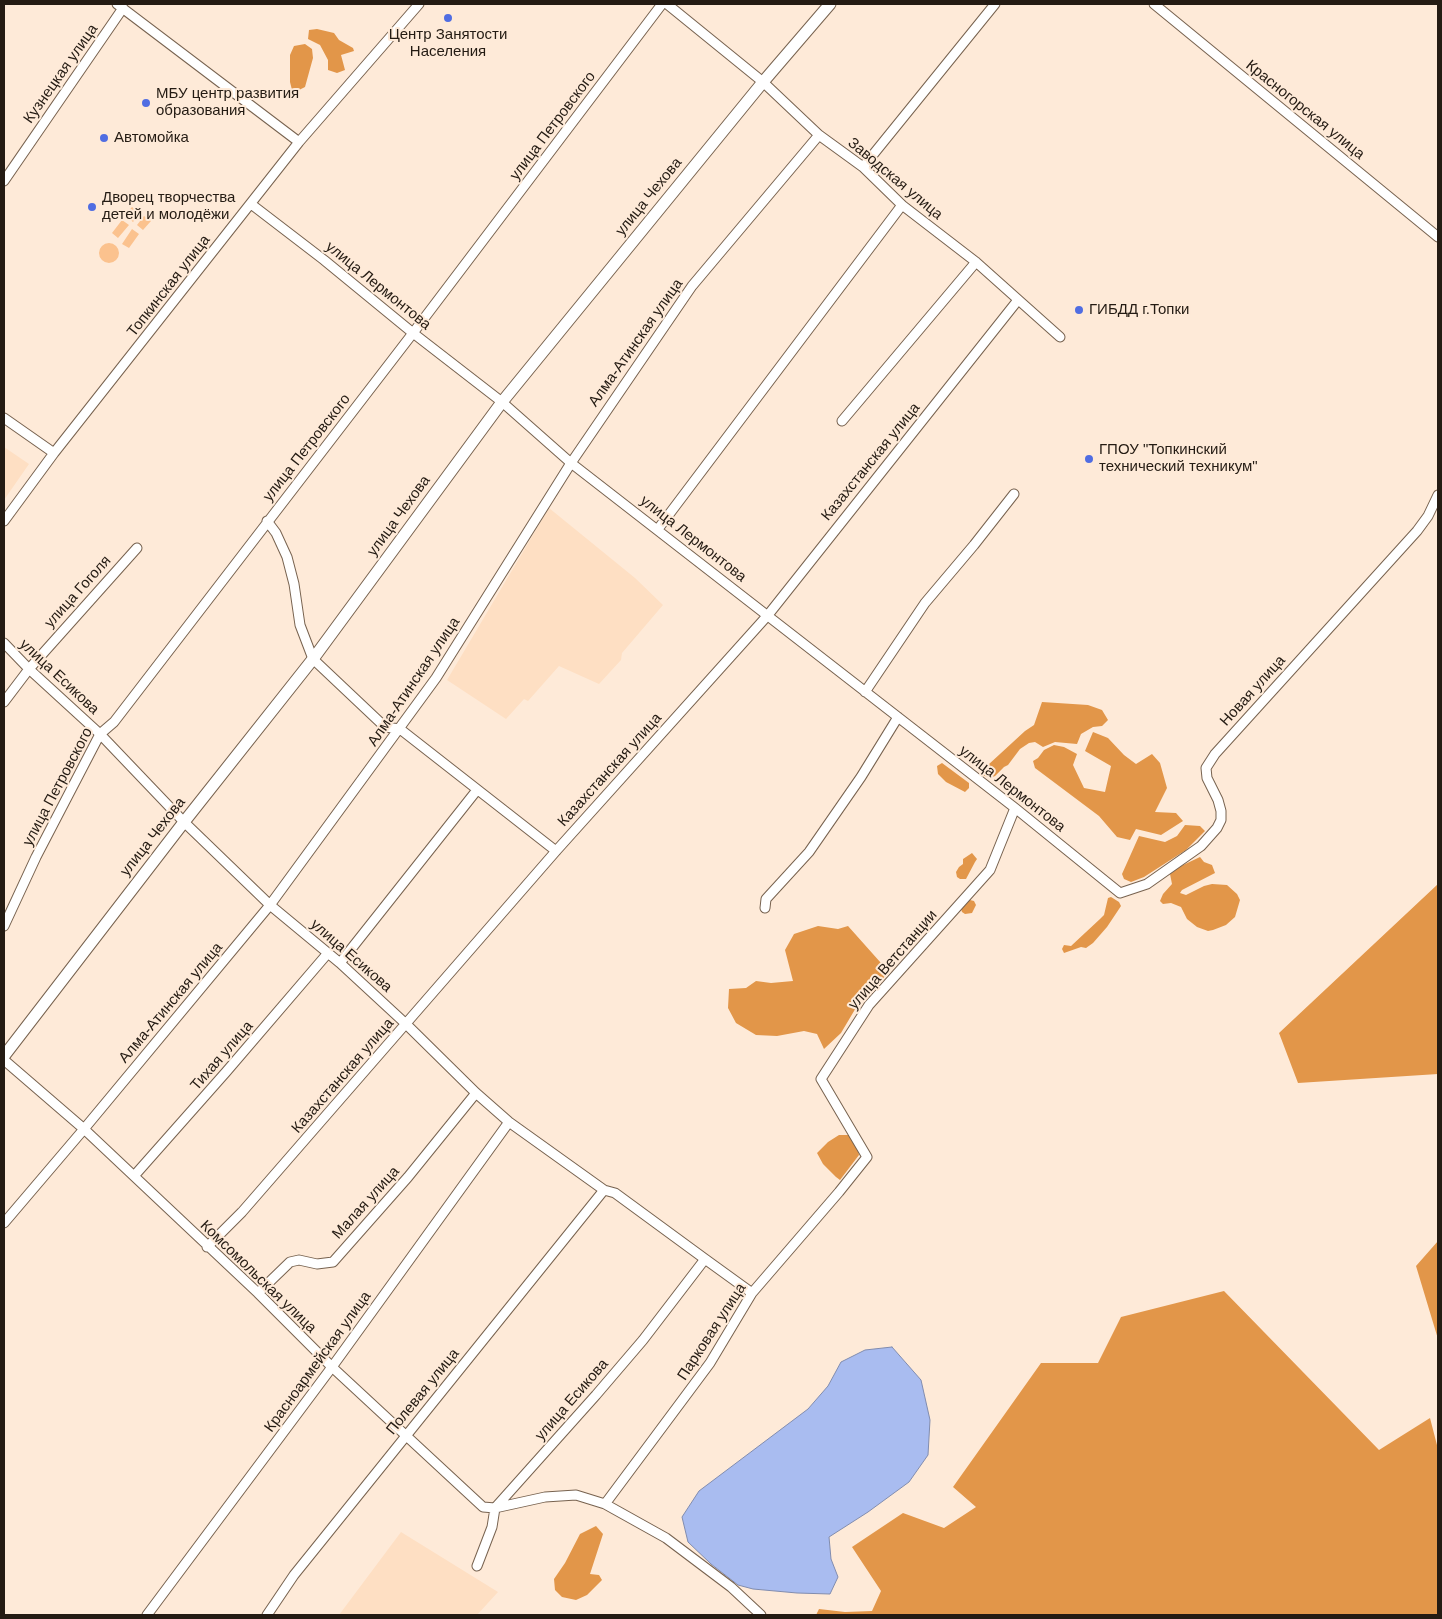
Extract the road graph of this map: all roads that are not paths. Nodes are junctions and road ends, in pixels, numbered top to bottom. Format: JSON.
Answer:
{"nodes":[{"id":1,"x":419,"y":4,"type":"edge"},
{"id":2,"x":662,"y":4,"type":"edge"},
{"id":3,"x":667,"y":4,"type":"edge"},
{"id":4,"x":830,"y":4,"type":"edge"},
{"id":5,"x":995,"y":4,"type":"edge"},
{"id":6,"x":1154,"y":4,"type":"edge"},
{"id":7,"x":120,"y":6,"type":"edge"},
{"id":8,"x":763,"y":82,"type":"junction"},
{"id":9,"x":818,"y":135,"type":"junction"},
{"id":10,"x":299,"y":142,"type":"junction"},
{"id":11,"x":863,"y":167,"type":"junction"},
{"id":12,"x":4,"y":181,"type":"edge"},
{"id":13,"x":251,"y":204,"type":"junction"},
{"id":14,"x":902,"y":205,"type":"junction"},
{"id":15,"x":1438,"y":237,"type":"edge"},
{"id":16,"x":976,"y":262,"type":"junction"},
{"id":17,"x":1018,"y":300,"type":"junction"},
{"id":18,"x":413,"y":333,"type":"junction"},
{"id":19,"x":1060,"y":337,"type":"dead end"},
{"id":20,"x":502,"y":402,"type":"junction"},
{"id":21,"x":4,"y":418,"type":"edge"},
{"id":22,"x":842,"y":421,"type":"dead end"},
{"id":23,"x":54,"y":453,"type":"junction"},
{"id":24,"x":571,"y":463,"type":"junction"},
{"id":25,"x":1014,"y":494,"type":"dead end"},
{"id":26,"x":1438,"y":495,"type":"edge"},
{"id":27,"x":4,"y":521,"type":"edge"},
{"id":28,"x":267,"y":521,"type":"junction"},
{"id":29,"x":658,"y":529,"type":"junction"},
{"id":30,"x":137,"y":548,"type":"dead end"},
{"id":31,"x":768,"y":615,"type":"junction"},
{"id":32,"x":4,"y":643,"type":"edge"},
{"id":33,"x":313,"y":659,"type":"junction"},
{"id":34,"x":29,"y":669,"type":"junction"},
{"id":35,"x":865,"y":692,"type":"junction"},
{"id":36,"x":4,"y":702,"type":"edge"},
{"id":37,"x":898,"y":717,"type":"junction"},
{"id":38,"x":400,"y":729,"type":"junction"},
{"id":39,"x":100,"y":734,"type":"junction"},
{"id":40,"x":477,"y":790,"type":"junction"},
{"id":41,"x":1015,"y":808,"type":"junction"},
{"id":42,"x":184,"y":822,"type":"junction"},
{"id":43,"x":556,"y":851,"type":"junction"},
{"id":44,"x":1120,"y":893,"type":"joint"},
{"id":45,"x":270,"y":905,"type":"junction"},
{"id":46,"x":765,"y":908,"type":"dead end"},
{"id":47,"x":4,"y":926,"type":"edge"},
{"id":48,"x":328,"y":953,"type":"junction"},
{"id":49,"x":340,"y":963,"type":"junction"},
{"id":50,"x":406,"y":1024,"type":"junction"},
{"id":51,"x":4,"y":1056,"type":"edge"},
{"id":52,"x":4,"y":1060,"type":"edge"},
{"id":53,"x":476,"y":1094,"type":"junction"},
{"id":54,"x":509,"y":1122,"type":"junction"},
{"id":55,"x":84,"y":1129,"type":"junction"},
{"id":56,"x":867,"y":1156,"type":"joint"},
{"id":57,"x":134,"y":1176,"type":"junction"},
{"id":58,"x":604,"y":1190,"type":"junction"},
{"id":59,"x":4,"y":1223,"type":"edge"},
{"id":60,"x":207,"y":1247,"type":"junction"},
{"id":61,"x":705,"y":1259,"type":"junction"},
{"id":62,"x":258,"y":1293,"type":"junction"},
{"id":63,"x":752,"y":1293,"type":"junction"},
{"id":64,"x":332,"y":1367,"type":"junction"},
{"id":65,"x":406,"y":1436,"type":"junction"},
{"id":66,"x":605,"y":1504,"type":"junction"},
{"id":67,"x":495,"y":1508,"type":"junction"},
{"id":68,"x":477,"y":1566,"type":"dead end"},
{"id":69,"x":147,"y":1615,"type":"edge"},
{"id":70,"x":266,"y":1615,"type":"edge"},
{"id":71,"x":761,"y":1615,"type":"edge"}],
"edges":[{"from":1,"to":10,"type":"street","name":"Топкинская улица"},
{"from":2,"to":18,"type":"street","name":"улица Петровского"},
{"from":3,"to":8,"type":"street","name":"Заводская улица"},
{"from":4,"to":8,"type":"street","name":"улица Чехова"},
{"from":5,"to":11,"type":"street"},
{"from":6,"to":15,"type":"street","name":"Красногорская улица"},
{"from":7,"to":10,"type":"street"},
{"from":7,"to":12,"type":"street","name":"Кузнецкая улица"},
{"from":8,"to":9,"type":"street","name":"Заводская улица"},
{"from":8,"to":20,"type":"street","name":"улица Чехова"},
{"from":9,"to":11,"type":"street","name":"Заводская улица"},
{"from":9,"to":24,"type":"street","name":"Алма-Атинская улица"},
{"from":10,"to":13,"type":"street","name":"Топкинская улица"},
{"from":11,"to":14,"type":"street","name":"Заводская улица"},
{"from":13,"to":18,"type":"street","name":"улица Лермонтова"},
{"from":13,"to":23,"type":"street","name":"Топкинская улица"},
{"from":14,"to":16,"type":"street","name":"Заводская улица"},
{"from":14,"to":29,"type":"street"},
{"from":16,"to":17,"type":"street","name":"Заводская улица"},
{"from":16,"to":22,"type":"street"},
{"from":17,"to":19,"type":"street","name":"Заводская улица"},
{"from":17,"to":31,"type":"street","name":"Казахстанская улица"},
{"from":18,"to":20,"type":"street","name":"улица Лермонтова"},
{"from":18,"to":28,"type":"street","name":"улица Петровского"},
{"from":20,"to":24,"type":"street","name":"улица Лермонтова"},
{"from":20,"to":33,"type":"street","name":"улица Чехова"},
{"from":21,"to":23,"type":"street"},
{"from":23,"to":27,"type":"street","name":"Топкинская улица"},
{"from":24,"to":29,"type":"street","name":"улица Лермонтова"},
{"from":24,"to":38,"type":"street","name":"Алма-Атинская улица"},
{"from":25,"to":35,"type":"street"},
{"from":26,"to":44,"type":"street","name":"Новая улица"},
{"from":28,"to":33,"type":"street"},
{"from":28,"to":39,"type":"street","name":"улица Петровского"},
{"from":29,"to":31,"type":"street","name":"улица Лермонтова"},
{"from":30,"to":34,"type":"street","name":"улица Гоголя"},
{"from":31,"to":35,"type":"street","name":"улица Лермонтова"},
{"from":31,"to":43,"type":"street","name":"Казахстанская улица"},
{"from":32,"to":34,"type":"street","name":"улица Есикова"},
{"from":33,"to":38,"type":"street"},
{"from":33,"to":42,"type":"street","name":"улица Чехова"},
{"from":34,"to":36,"type":"street","name":"улица Гоголя"},
{"from":34,"to":39,"type":"street","name":"улица Есикова"},
{"from":35,"to":37,"type":"street","name":"улица Лермонтова"},
{"from":37,"to":41,"type":"street","name":"улица Лермонтова"},
{"from":37,"to":46,"type":"street"},
{"from":38,"to":40,"type":"street"},
{"from":38,"to":45,"type":"street","name":"Алма-Атинская улица"},
{"from":39,"to":42,"type":"street","name":"улица Есикова"},
{"from":39,"to":47,"type":"street","name":"улица Петровского"},
{"from":40,"to":43,"type":"street"},
{"from":40,"to":49,"type":"street"},
{"from":41,"to":44,"type":"street","name":"улица Лермонтова"},
{"from":41,"to":56,"type":"street","name":"улица Ветстанции"},
{"from":42,"to":45,"type":"street","name":"улица Есикова"},
{"from":42,"to":51,"type":"street","name":"улица Чехова"},
{"from":43,"to":50,"type":"street","name":"Казахстанская улица"},
{"from":45,"to":48,"type":"street","name":"улица Есикова"},
{"from":45,"to":55,"type":"street","name":"Алма-Атинская улица"},
{"from":48,"to":49,"type":"street","name":"улица Есикова"},
{"from":48,"to":57,"type":"street","name":"Тихая улица"},
{"from":49,"to":50,"type":"street","name":"улица Есикова"},
{"from":50,"to":53,"type":"street","name":"улица Есикова"},
{"from":50,"to":60,"type":"street","name":"Казахстанская улица"},
{"from":52,"to":55,"type":"street","name":"Комсомольская улица"},
{"from":53,"to":54,"type":"street","name":"улица Есикова"},
{"from":53,"to":62,"type":"street","name":"Малая улица"},
{"from":54,"to":58,"type":"street","name":"улица Есикова"},
{"from":54,"to":64,"type":"street","name":"Красноармейская улица"},
{"from":55,"to":57,"type":"street","name":"Комсомольская улица"},
{"from":55,"to":59,"type":"street","name":"Алма-Атинская улица"},
{"from":56,"to":63,"type":"street","name":"Парковая улица"},
{"from":57,"to":60,"type":"street","name":"Комсомольская улица"},
{"from":58,"to":61,"type":"street","name":"улица Есикова"},
{"from":58,"to":65,"type":"street","name":"Полевая улица"},
{"from":60,"to":62,"type":"street","name":"Комсомольская улица"},
{"from":61,"to":63,"type":"street","name":"улица Есикова"},
{"from":61,"to":67,"type":"street","name":"улица Есикова"},
{"from":62,"to":64,"type":"street","name":"Комсомольская улица"},
{"from":63,"to":66,"type":"street","name":"Парковая улица"},
{"from":64,"to":65,"type":"street","name":"Комсомольская улица"},
{"from":64,"to":69,"type":"street","name":"Красноармейская улица"},
{"from":65,"to":67,"type":"street","name":"Комсомольская улица"},
{"from":65,"to":70,"type":"street","name":"Полевая улица"},
{"from":66,"to":67,"type":"street"},
{"from":66,"to":71,"type":"street"},
{"from":67,"to":68,"type":"street","name":"улица Есикова"}]}
